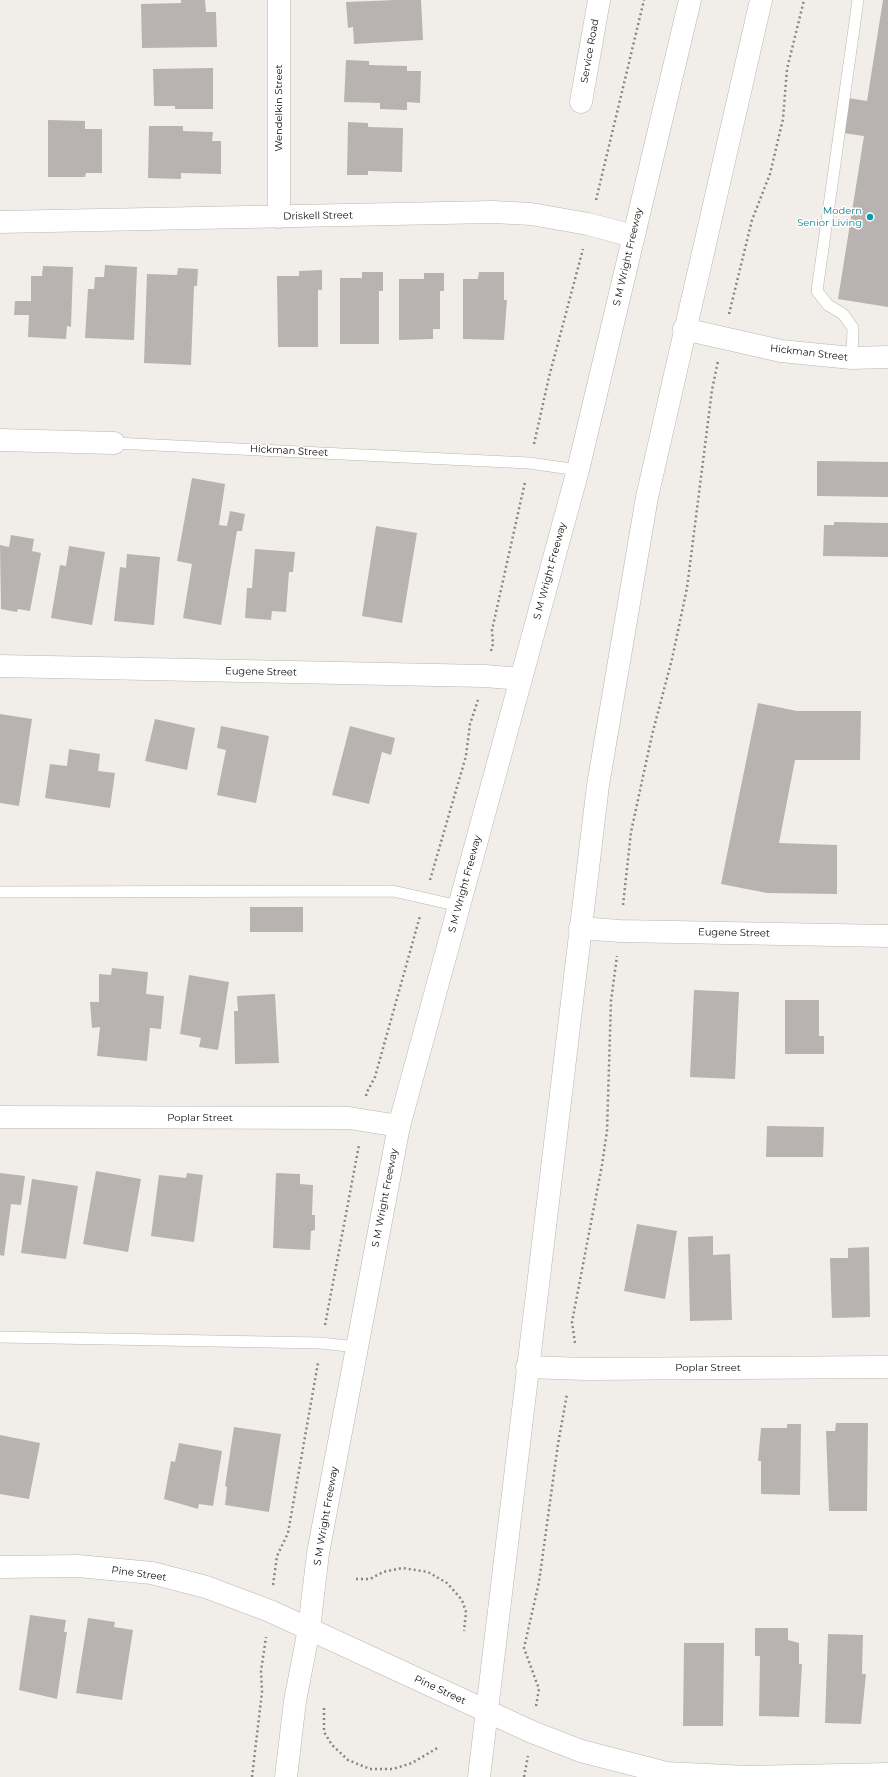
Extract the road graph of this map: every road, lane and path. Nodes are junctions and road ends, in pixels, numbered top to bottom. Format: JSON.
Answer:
{"nodes":[{"id":1,"x":279,"y":0,"type":"edge"},
{"id":2,"x":599,"y":0,"type":"edge"},
{"id":3,"x":690,"y":0,"type":"edge"},
{"id":4,"x":761,"y":0,"type":"edge"},
{"id":5,"x":804,"y":0,"type":"edge"},
{"id":6,"x":858,"y":0,"type":"edge"},
{"id":7,"x":581,"y":102,"type":"dead end"},
{"id":8,"x":279,"y":217,"type":"junction"},
{"id":9,"x":0,"y":222,"type":"edge"},
{"id":10,"x":633,"y":236,"type":"junction"},
{"id":11,"x":684,"y":329,"type":"junction"},
{"id":12,"x":723,"y":338,"type":"junction"},
{"id":13,"x":888,"y":357,"type":"edge"},
{"id":14,"x":852,"y":358,"type":"junction"},
{"id":15,"x":0,"y":440,"type":"edge"},
{"id":16,"x":114,"y":443,"type":"joint"},
{"id":17,"x":578,"y":470,"type":"junction"},
{"id":18,"x":0,"y":666,"type":"edge"},
{"id":19,"x":522,"y":679,"type":"junction"},
{"id":20,"x":0,"y":892,"type":"edge"},
{"id":21,"x":459,"y":906,"type":"junction"},
{"id":22,"x":580,"y":928,"type":"junction"},
{"id":23,"x":620,"y":931,"type":"junction"},
{"id":24,"x":888,"y":936,"type":"edge"},
{"id":25,"x":0,"y":1117,"type":"edge"},
{"id":26,"x":399,"y":1126,"type":"junction"},
{"id":27,"x":0,"y":1337,"type":"edge"},
{"id":28,"x":321,"y":1343,"type":"junction"},
{"id":29,"x":357,"y":1347,"type":"junction"},
{"id":30,"x":527,"y":1367,"type":"junction"},
{"id":31,"x":888,"y":1367,"type":"edge"},
{"id":32,"x":572,"y":1368,"type":"junction"},
{"id":33,"x":277,"y":1556,"type":"dead end"},
{"id":34,"x":0,"y":1567,"type":"edge"},
{"id":35,"x":356,"y":1578,"type":"dead end"},
{"id":36,"x":309,"y":1629,"type":"junction"},
{"id":37,"x":464,"y":1632,"type":"dead end"},
{"id":38,"x":261,"y":1671,"type":"dead end"},
{"id":39,"x":539,"y":1689,"type":"dead end"},
{"id":40,"x":324,"y":1708,"type":"dead end"},
{"id":41,"x":486,"y":1711,"type":"junction"},
{"id":42,"x":439,"y":1747,"type":"dead end"},
{"id":43,"x":888,"y":1774,"type":"edge"},
{"id":44,"x":252,"y":1777,"type":"edge"},
{"id":45,"x":286,"y":1777,"type":"edge"},
{"id":46,"x":478,"y":1777,"type":"edge"}],
"edges":[{"from":1,"to":8,"type":"street","name":"Wendelkin Street"},
{"from":2,"to":7,"type":"street","name":"Service Road"},
{"from":3,"to":10,"type":"street","name":"S M Wright Freeway"},
{"from":4,"to":11,"type":"street"},
{"from":5,"to":12,"type":"path"},
{"from":6,"to":14,"type":"lane"},
{"from":8,"to":9,"type":"street","name":"Driskell Street"},
{"from":8,"to":10,"type":"street","name":"Driskell Street"},
{"from":10,"to":17,"type":"street","name":"S M Wright Freeway"},
{"from":11,"to":12,"type":"street","name":"Hickman Street"},
{"from":11,"to":22,"type":"street"},
{"from":12,"to":14,"type":"street","name":"Hickman Street"},
{"from":12,"to":23,"type":"path"},
{"from":13,"to":14,"type":"street","name":"Hickman Street"},
{"from":15,"to":16,"type":"street","name":"Hickman Street"},
{"from":16,"to":17,"type":"lane","name":"Hickman Street"},
{"from":17,"to":19,"type":"street","name":"S M Wright Freeway"},
{"from":18,"to":19,"type":"street","name":"Eugene Street"},
{"from":19,"to":21,"type":"street","name":"S M Wright Freeway"},
{"from":20,"to":21,"type":"lane"},
{"from":21,"to":26,"type":"street","name":"S M Wright Freeway"},
{"from":22,"to":23,"type":"street","name":"Eugene Street"},
{"from":22,"to":30,"type":"street"},
{"from":23,"to":24,"type":"street","name":"Eugene Street"},
{"from":23,"to":32,"type":"path"},
{"from":25,"to":26,"type":"street","name":"Poplar Street"},
{"from":26,"to":29,"type":"street","name":"S M Wright Freeway"},
{"from":27,"to":28,"type":"lane"},
{"from":28,"to":29,"type":"lane"},
{"from":28,"to":33,"type":"path"},
{"from":29,"to":36,"type":"street","name":"S M Wright Freeway"},
{"from":30,"to":32,"type":"street","name":"Poplar Street"},
{"from":30,"to":41,"type":"street"},
{"from":31,"to":32,"type":"street","name":"Poplar Street"},
{"from":32,"to":39,"type":"path"},
{"from":34,"to":36,"type":"street","name":"Pine Street"},
{"from":35,"to":37,"type":"path"},
{"from":36,"to":41,"type":"street","name":"Pine Street"},
{"from":36,"to":45,"type":"street","name":"S M Wright Freeway"},
{"from":38,"to":44,"type":"path"},
{"from":40,"to":42,"type":"path"},
{"from":41,"to":43,"type":"street","name":"Pine Street"},
{"from":41,"to":46,"type":"street"}]}
